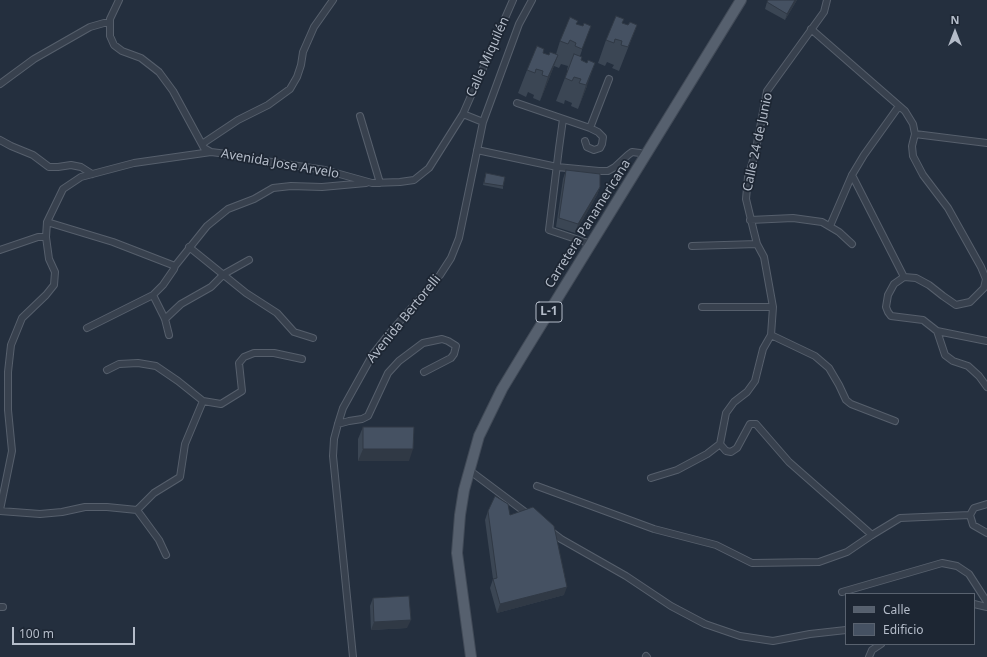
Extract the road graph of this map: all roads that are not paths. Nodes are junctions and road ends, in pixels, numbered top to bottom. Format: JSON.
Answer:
{"nodes":[{"id":1,"x":119,"y":0,"type":"edge"},
{"id":2,"x":333,"y":0,"type":"edge"},
{"id":3,"x":532,"y":0,"type":"edge"},
{"id":4,"x":741,"y":0,"type":"edge"},
{"id":5,"x":827,"y":0,"type":"edge"},
{"id":6,"x":511,"y":1,"type":"edge"},
{"id":7,"x":110,"y":23,"type":"junction"},
{"id":8,"x":811,"y":29,"type":"junction"},
{"id":9,"x":609,"y":79,"type":"dead end"},
{"id":10,"x":0,"y":84,"type":"edge"},
{"id":11,"x":517,"y":103,"type":"dead end"},
{"id":12,"x":899,"y":106,"type":"junction"},
{"id":13,"x":463,"y":114,"type":"junction"},
{"id":14,"x":360,"y":116,"type":"dead end"},
{"id":15,"x":563,"y":119,"type":"junction"},
{"id":16,"x":483,"y":122,"type":"junction"},
{"id":17,"x":590,"y":128,"type":"junction"},
{"id":18,"x":915,"y":134,"type":"junction"},
{"id":19,"x":0,"y":140,"type":"edge"},
{"id":20,"x":585,"y":141,"type":"dead end"},
{"id":21,"x":987,"y":143,"type":"edge"},
{"id":22,"x":202,"y":144,"type":"junction"},
{"id":23,"x":477,"y":150,"type":"junction"},
{"id":24,"x":211,"y":152,"type":"junction"},
{"id":25,"x":646,"y":155,"type":"junction"},
{"id":26,"x":556,"y":167,"type":"junction"},
{"id":27,"x":92,"y":174,"type":"junction"},
{"id":28,"x":852,"y":175,"type":"junction"},
{"id":29,"x":372,"y":183,"type":"junction"},
{"id":30,"x":380,"y":183,"type":"junction"},
{"id":31,"x":750,"y":220,"type":"junction"},
{"id":32,"x":47,"y":222,"type":"junction"},
{"id":33,"x":830,"y":226,"type":"junction"},
{"id":34,"x":46,"y":237,"type":"junction"},
{"id":35,"x":591,"y":244,"type":"junction"},
{"id":36,"x":757,"y":244,"type":"junction"},
{"id":37,"x":852,"y":244,"type":"dead end"},
{"id":38,"x":692,"y":246,"type":"dead end"},
{"id":39,"x":189,"y":247,"type":"junction"},
{"id":40,"x":0,"y":250,"type":"edge"},
{"id":41,"x":249,"y":260,"type":"dead end"},
{"id":42,"x":175,"y":266,"type":"junction"},
{"id":43,"x":224,"y":274,"type":"junction"},
{"id":44,"x":904,"y":277,"type":"junction"},
{"id":45,"x":153,"y":294,"type":"junction"},
{"id":46,"x":702,"y":306,"type":"dead end"},
{"id":47,"x":774,"y":307,"type":"junction"},
{"id":48,"x":165,"y":319,"type":"junction"},
{"id":49,"x":87,"y":328,"type":"dead end"},
{"id":50,"x":937,"y":331,"type":"junction"},
{"id":51,"x":771,"y":335,"type":"junction"},
{"id":52,"x":169,"y":336,"type":"dead end"},
{"id":53,"x":313,"y":338,"type":"dead end"},
{"id":54,"x":987,"y":341,"type":"edge"},
{"id":55,"x":302,"y":359,"type":"dead end"},
{"id":56,"x":107,"y":370,"type":"dead end"},
{"id":57,"x":424,"y":372,"type":"dead end"},
{"id":58,"x":987,"y":388,"type":"edge"},
{"id":59,"x":203,"y":402,"type":"junction"},
{"id":60,"x":895,"y":422,"type":"dead end"},
{"id":61,"x":338,"y":424,"type":"junction"},
{"id":62,"x":720,"y":444,"type":"junction"},
{"id":63,"x":469,"y":470,"type":"junction"},
{"id":64,"x":651,"y":478,"type":"dead end"},
{"id":65,"x":537,"y":486,"type":"dead end"},
{"id":66,"x":987,"y":504,"type":"edge"},
{"id":67,"x":0,"y":510,"type":"edge"},
{"id":68,"x":137,"y":510,"type":"junction"},
{"id":69,"x":970,"y":515,"type":"junction"},
{"id":70,"x":537,"y":521,"type":"edge"},
{"id":71,"x":543,"y":525,"type":"edge"},
{"id":72,"x":987,"y":533,"type":"edge"},
{"id":73,"x":872,"y":535,"type":"junction"},
{"id":74,"x":166,"y":555,"type":"dead end"},
{"id":75,"x":842,"y":592,"type":"dead end"},
{"id":76,"x":987,"y":602,"type":"edge"},
{"id":77,"x":975,"y":604,"type":"edge"},
{"id":78,"x":987,"y":607,"type":"edge"},
{"id":79,"x":845,"y":630,"type":"edge"},
{"id":80,"x":880,"y":645,"type":"edge"},
{"id":81,"x":353,"y":657,"type":"edge"},
{"id":82,"x":471,"y":657,"type":"edge"},
{"id":83,"x":869,"y":657,"type":"edge"}],
"edges":[{"from":1,"to":7,"type":"street","name":"Avenida Jose Arvelo"},
{"from":2,"to":22,"type":"street"},
{"from":3,"to":16,"type":"street","name":"Avenida Bertorelli"},
{"from":4,"to":25,"type":"main road","name":"Carretera Panamericana","number":"L-1"},
{"from":5,"to":8,"type":"street","name":"Calle 24 de Junio"},
{"from":6,"to":13,"type":"street","name":"Calle Miquilén"},
{"from":7,"to":10,"type":"street"},
{"from":7,"to":22,"type":"street","name":"Avenida Jose Arvelo"},
{"from":8,"to":12,"type":"street"},
{"from":8,"to":31,"type":"street","name":"Calle 24 de Junio"},
{"from":9,"to":17,"type":"street"},
{"from":11,"to":15,"type":"street"},
{"from":12,"to":18,"type":"street"},
{"from":12,"to":28,"type":"street"},
{"from":13,"to":16,"type":"street"},
{"from":13,"to":30,"type":"street","name":"Avenida Jose Arvelo"},
{"from":14,"to":30,"type":"street"},
{"from":15,"to":17,"type":"street"},
{"from":15,"to":26,"type":"street"},
{"from":16,"to":23,"type":"street","name":"Avenida Bertorelli"},
{"from":17,"to":20,"type":"street"},
{"from":18,"to":21,"type":"street"},
{"from":18,"to":44,"type":"street"},
{"from":19,"to":27,"type":"street"},
{"from":22,"to":24,"type":"street","name":"Avenida Jose Arvelo"},
{"from":23,"to":26,"type":"street"},
{"from":23,"to":61,"type":"street","name":"Avenida Bertorelli"},
{"from":24,"to":27,"type":"street"},
{"from":24,"to":29,"type":"street","name":"Avenida Jose Arvelo"},
{"from":25,"to":26,"type":"street"},
{"from":25,"to":35,"type":"main road","name":"Carretera Panamericana","number":"L-1"},
{"from":26,"to":35,"type":"street"},
{"from":27,"to":32,"type":"street"},
{"from":28,"to":33,"type":"street"},
{"from":28,"to":44,"type":"street"},
{"from":29,"to":30,"type":"street","name":"Avenida Jose Arvelo"},
{"from":29,"to":39,"type":"street"},
{"from":31,"to":33,"type":"street"},
{"from":31,"to":36,"type":"street","name":"Calle 24 de Junio"},
{"from":32,"to":34,"type":"street"},
{"from":32,"to":42,"type":"street"},
{"from":33,"to":37,"type":"street"},
{"from":34,"to":40,"type":"street"},
{"from":34,"to":67,"type":"street"},
{"from":35,"to":63,"type":"main road","name":"Carretera Panamericana","number":"L-1"},
{"from":36,"to":38,"type":"street"},
{"from":36,"to":47,"type":"street","name":"Calle 24 de Junio"},
{"from":39,"to":42,"type":"street"},
{"from":39,"to":43,"type":"street"},
{"from":41,"to":43,"type":"street"},
{"from":42,"to":45,"type":"street"},
{"from":43,"to":48,"type":"street"},
{"from":43,"to":53,"type":"street"},
{"from":44,"to":50,"type":"street"},
{"from":45,"to":48,"type":"street"},
{"from":45,"to":49,"type":"street"},
{"from":46,"to":47,"type":"street"},
{"from":47,"to":51,"type":"street","name":"Calle 24 de Junio"},
{"from":48,"to":52,"type":"street"},
{"from":50,"to":54,"type":"street"},
{"from":50,"to":58,"type":"street"},
{"from":51,"to":60,"type":"street"},
{"from":51,"to":62,"type":"street","name":"Calle 24 de Junio"},
{"from":55,"to":59,"type":"street"},
{"from":56,"to":59,"type":"street"},
{"from":57,"to":61,"type":"street"},
{"from":59,"to":68,"type":"street"},
{"from":61,"to":81,"type":"street","name":"Avenida Bertorelli"},
{"from":62,"to":64,"type":"street"},
{"from":62,"to":73,"type":"street"},
{"from":63,"to":70,"type":"street"},
{"from":63,"to":82,"type":"main road","name":"Carretera Panamericana","number":"L-1"},
{"from":65,"to":73,"type":"street"},
{"from":66,"to":69,"type":"street"},
{"from":67,"to":68,"type":"street"},
{"from":68,"to":74,"type":"street"},
{"from":69,"to":72,"type":"street"},
{"from":69,"to":73,"type":"street"},
{"from":71,"to":79,"type":"street"},
{"from":75,"to":76,"type":"street"},
{"from":77,"to":78,"type":"street"},
{"from":80,"to":83,"type":"street"}]}
